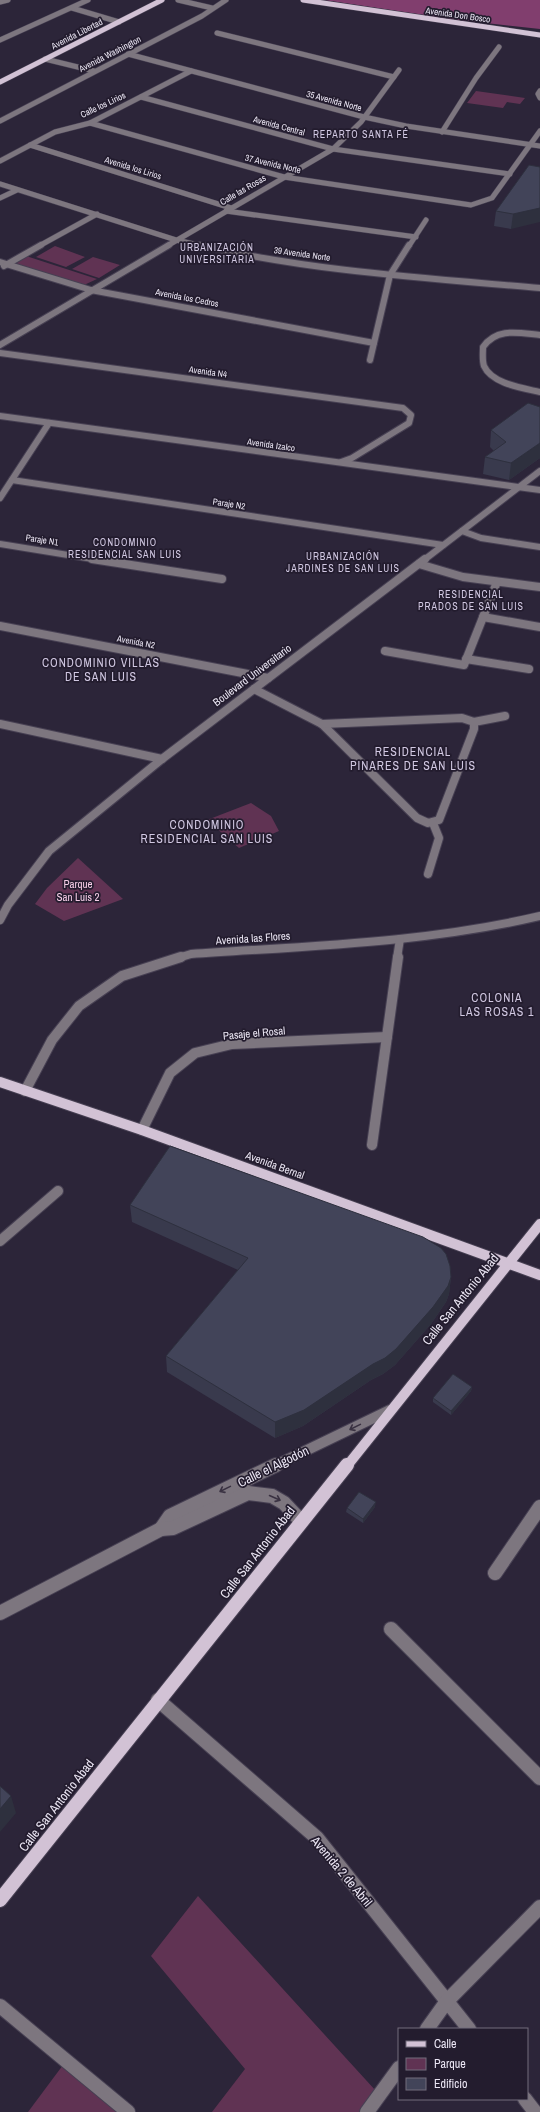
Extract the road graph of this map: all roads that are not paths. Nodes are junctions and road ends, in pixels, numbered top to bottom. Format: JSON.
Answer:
{"nodes":[{"id":1,"x":8,"y":0,"type":"edge"},
{"id":2,"x":88,"y":0,"type":"edge"},
{"id":3,"x":162,"y":0,"type":"edge"},
{"id":4,"x":178,"y":0,"type":"edge"},
{"id":5,"x":226,"y":0,"type":"edge"},
{"id":6,"x":304,"y":0,"type":"edge"},
{"id":7,"x":0,"y":2,"type":"edge"},
{"id":8,"x":72,"y":8,"type":"junction"},
{"id":9,"x":212,"y":8,"type":"junction"},
{"id":10,"x":119,"y":22,"type":"junction"},
{"id":11,"x":217,"y":33,"type":"dead end"},
{"id":12,"x":540,"y":35,"type":"edge"},
{"id":13,"x":0,"y":40,"type":"edge"},
{"id":14,"x":499,"y":47,"type":"dead end"},
{"id":15,"x":128,"y":54,"type":"junction"},
{"id":16,"x":45,"y":59,"type":"junction"},
{"id":17,"x":399,"y":70,"type":"dead end"},
{"id":18,"x":94,"y":71,"type":"junction"},
{"id":19,"x":191,"y":71,"type":"junction"},
{"id":20,"x":394,"y":77,"type":"junction"},
{"id":21,"x":0,"y":82,"type":"edge"},
{"id":22,"x":540,"y":91,"type":"edge"},
{"id":23,"x":141,"y":97,"type":"junction"},
{"id":24,"x":540,"y":98,"type":"edge"},
{"id":25,"x":364,"y":117,"type":"junction"},
{"id":26,"x":0,"y":121,"type":"edge"},
{"id":27,"x":90,"y":123,"type":"junction"},
{"id":28,"x":540,"y":131,"type":"edge"},
{"id":29,"x":442,"y":132,"type":"junction"},
{"id":30,"x":530,"y":145,"type":"junction"},
{"id":31,"x":30,"y":146,"type":"junction"},
{"id":32,"x":540,"y":146,"type":"edge"},
{"id":33,"x":333,"y":149,"type":"junction"},
{"id":34,"x":0,"y":161,"type":"edge"},
{"id":35,"x":510,"y":174,"type":"junction"},
{"id":36,"x":284,"y":178,"type":"junction"},
{"id":37,"x":0,"y":184,"type":"edge"},
{"id":38,"x":17,"y":190,"type":"junction"},
{"id":39,"x":0,"y":198,"type":"edge"},
{"id":40,"x":229,"y":209,"type":"junction"},
{"id":41,"x":97,"y":214,"type":"junction"},
{"id":42,"x":426,"y":220,"type":"dead end"},
{"id":43,"x":416,"y":237,"type":"junction"},
{"id":44,"x":176,"y":240,"type":"junction"},
{"id":45,"x":0,"y":262,"type":"edge"},
{"id":46,"x":7,"y":264,"type":"junction"},
{"id":47,"x":0,"y":268,"type":"edge"},
{"id":48,"x":390,"y":275,"type":"junction"},
{"id":49,"x":540,"y":288,"type":"edge"},
{"id":50,"x":91,"y":290,"type":"junction"},
{"id":51,"x":540,"y":335,"type":"edge"},
{"id":52,"x":374,"y":343,"type":"junction"},
{"id":53,"x":0,"y":345,"type":"edge"},
{"id":54,"x":0,"y":353,"type":"edge"},
{"id":55,"x":370,"y":360,"type":"dead end"},
{"id":56,"x":540,"y":392,"type":"edge"},
{"id":57,"x":0,"y":416,"type":"edge"},
{"id":58,"x":49,"y":423,"type":"junction"},
{"id":59,"x":337,"y":463,"type":"junction"},
{"id":60,"x":540,"y":471,"type":"edge"},
{"id":61,"x":12,"y":480,"type":"junction"},
{"id":62,"x":518,"y":488,"type":"junction"},
{"id":63,"x":540,"y":490,"type":"edge"},
{"id":64,"x":0,"y":498,"type":"edge"},
{"id":65,"x":462,"y":531,"type":"junction"},
{"id":66,"x":0,"y":544,"type":"edge"},
{"id":67,"x":443,"y":546,"type":"junction"},
{"id":68,"x":540,"y":547,"type":"edge"},
{"id":69,"x":419,"y":564,"type":"junction"},
{"id":70,"x":222,"y":579,"type":"dead end"},
{"id":71,"x":497,"y":582,"type":"junction"},
{"id":72,"x":540,"y":587,"type":"edge"},
{"id":73,"x":483,"y":617,"type":"junction"},
{"id":74,"x":0,"y":626,"type":"edge"},
{"id":75,"x":540,"y":627,"type":"edge"},
{"id":76,"x":385,"y":651,"type":"dead end"},
{"id":77,"x":465,"y":662,"type":"junction"},
{"id":78,"x":529,"y":669,"type":"dead end"},
{"id":79,"x":268,"y":678,"type":"junction"},
{"id":80,"x":254,"y":689,"type":"junction"},
{"id":81,"x":505,"y":716,"type":"dead end"},
{"id":82,"x":474,"y":722,"type":"junction"},
{"id":83,"x":0,"y":724,"type":"edge"},
{"id":84,"x":322,"y":724,"type":"junction"},
{"id":85,"x":162,"y":759,"type":"junction"},
{"id":86,"x":433,"y":824,"type":"junction"},
{"id":87,"x":428,"y":874,"type":"dead end"},
{"id":88,"x":540,"y":916,"type":"edge"},
{"id":89,"x":0,"y":920,"type":"edge"},
{"id":90,"x":400,"y":939,"type":"junction"},
{"id":91,"x":387,"y":1037,"type":"junction"},
{"id":92,"x":0,"y":1082,"type":"edge"},
{"id":93,"x":25,"y":1091,"type":"junction"},
{"id":94,"x":142,"y":1130,"type":"junction"},
{"id":95,"x":372,"y":1145,"type":"dead end"},
{"id":96,"x":58,"y":1191,"type":"dead end"},
{"id":97,"x":540,"y":1224,"type":"edge"},
{"id":98,"x":0,"y":1241,"type":"edge"},
{"id":99,"x":507,"y":1263,"type":"junction"},
{"id":100,"x":540,"y":1275,"type":"edge"},
{"id":101,"x":390,"y":1410,"type":"junction"},
{"id":102,"x":540,"y":1507,"type":"edge"},
{"id":103,"x":301,"y":1521,"type":"junction"},
{"id":104,"x":161,"y":1529,"type":"junction"},
{"id":105,"x":495,"y":1573,"type":"dead end"},
{"id":106,"x":0,"y":1613,"type":"edge"},
{"id":107,"x":391,"y":1630,"type":"dead end"},
{"id":108,"x":158,"y":1700,"type":"junction"},
{"id":109,"x":540,"y":1778,"type":"edge"},
{"id":110,"x":0,"y":1900,"type":"edge"},
{"id":111,"x":540,"y":1907,"type":"edge"},
{"id":112,"x":447,"y":2002,"type":"junction"},
{"id":113,"x":0,"y":2006,"type":"edge"},
{"id":114,"x":428,"y":2028,"type":"edge"},
{"id":115,"x":468,"y":2028,"type":"edge"},
{"id":116,"x":398,"y":2069,"type":"edge"},
{"id":117,"x":526,"y":2100,"type":"edge"},
{"id":118,"x":128,"y":2112,"type":"edge"},
{"id":119,"x":367,"y":2112,"type":"edge"},
{"id":120,"x":535,"y":2112,"type":"edge"}],
"edges":[{"from":1,"to":7,"type":"street"},
{"from":2,"to":8,"type":"street"},
{"from":3,"to":10,"type":"main road","name":"Avenida Libertad"},
{"from":4,"to":9,"type":"street"},
{"from":5,"to":9,"type":"street","name":"Avenida Washington"},
{"from":6,"to":12,"type":"main road","name":"Avenida Don Bosco"},
{"from":8,"to":10,"type":"street"},
{"from":8,"to":13,"type":"street"},
{"from":9,"to":15,"type":"street","name":"Avenida Washington"},
{"from":10,"to":16,"type":"main road","name":"Avenida Libertad"},
{"from":11,"to":20,"type":"street"},
{"from":14,"to":29,"type":"street"},
{"from":15,"to":18,"type":"street","name":"Avenida Washington"},
{"from":15,"to":19,"type":"street","name":"35 Avenida Norte"},
{"from":16,"to":18,"type":"street"},
{"from":16,"to":21,"type":"main road","name":"Avenida Libertad"},
{"from":17,"to":20,"type":"street","name":"Calle las Rosas"},
{"from":18,"to":26,"type":"street","name":"Avenida Washington"},
{"from":19,"to":23,"type":"street","name":"Calle los Lirios"},
{"from":19,"to":25,"type":"street","name":"35 Avenida Norte"},
{"from":20,"to":25,"type":"street","name":"Calle las Rosas"},
{"from":22,"to":24,"type":"street"},
{"from":23,"to":27,"type":"street","name":"Calle los Lirios"},
{"from":23,"to":33,"type":"street","name":"Avenida Central"},
{"from":25,"to":29,"type":"street","name":"35 Avenida Norte"},
{"from":25,"to":33,"type":"street","name":"Calle las Rosas"},
{"from":27,"to":31,"type":"street","name":"Calle los Lirios"},
{"from":27,"to":36,"type":"street","name":"37 Avenida Norte"},
{"from":28,"to":30,"type":"street"},
{"from":29,"to":30,"type":"street","name":"35 Avenida Norte"},
{"from":30,"to":32,"type":"street","name":"35 Avenida Norte"},
{"from":30,"to":35,"type":"street"},
{"from":31,"to":34,"type":"street","name":"Calle los Lirios"},
{"from":31,"to":40,"type":"street","name":"Avenida los Lirios"},
{"from":33,"to":35,"type":"street","name":"Avenida Central"},
{"from":33,"to":36,"type":"street","name":"Calle las Rosas"},
{"from":35,"to":36,"type":"street","name":"37 Avenida Norte"},
{"from":36,"to":40,"type":"street","name":"Calle las Rosas"},
{"from":37,"to":38,"type":"street","name":"39 Avenida Norte"},
{"from":38,"to":39,"type":"street"},
{"from":38,"to":41,"type":"street","name":"39 Avenida Norte"},
{"from":40,"to":43,"type":"street","name":"Avenida los Lirios"},
{"from":40,"to":44,"type":"street","name":"Calle las Rosas"},
{"from":41,"to":44,"type":"street","name":"39 Avenida Norte"},
{"from":41,"to":46,"type":"street"},
{"from":42,"to":43,"type":"street"},
{"from":43,"to":48,"type":"street"},
{"from":44,"to":48,"type":"street","name":"39 Avenida Norte"},
{"from":44,"to":50,"type":"street","name":"Calle las Rosas"},
{"from":45,"to":46,"type":"street","name":"Avenida los Cedros"},
{"from":46,"to":47,"type":"street"},
{"from":46,"to":50,"type":"street","name":"Avenida los Cedros"},
{"from":48,"to":49,"type":"street","name":"39 Avenida Norte"},
{"from":48,"to":52,"type":"street"},
{"from":50,"to":52,"type":"street","name":"Avenida los Cedros"},
{"from":50,"to":53,"type":"street","name":"Calle las Rosas"},
{"from":51,"to":56,"type":"street"},
{"from":52,"to":55,"type":"street"},
{"from":54,"to":59,"type":"street","name":"Avenida N4"},
{"from":57,"to":58,"type":"street","name":"Avenida Izalco"},
{"from":58,"to":59,"type":"street","name":"Avenida Izalco"},
{"from":58,"to":61,"type":"street"},
{"from":59,"to":62,"type":"street","name":"Avenida Izalco"},
{"from":60,"to":62,"type":"street","name":"Boulevard Universitario"},
{"from":61,"to":64,"type":"street"},
{"from":61,"to":67,"type":"street","name":"Paraje N2"},
{"from":62,"to":63,"type":"street","name":"Avenida Izalco"},
{"from":62,"to":65,"type":"street","name":"Boulevard Universitario"},
{"from":65,"to":67,"type":"street","name":"Boulevard Universitario"},
{"from":65,"to":68,"type":"street"},
{"from":66,"to":70,"type":"street","name":"Paraje N1"},
{"from":67,"to":69,"type":"street","name":"Boulevard Universitario"},
{"from":69,"to":71,"type":"street"},
{"from":69,"to":79,"type":"street","name":"Boulevard Universitario"},
{"from":71,"to":72,"type":"street"},
{"from":71,"to":73,"type":"street"},
{"from":73,"to":75,"type":"street"},
{"from":73,"to":77,"type":"street"},
{"from":74,"to":79,"type":"street","name":"Avenida N2"},
{"from":76,"to":77,"type":"street"},
{"from":77,"to":78,"type":"street"},
{"from":79,"to":80,"type":"street","name":"Boulevard Universitario"},
{"from":80,"to":84,"type":"street"},
{"from":80,"to":85,"type":"street","name":"Boulevard Universitario"},
{"from":81,"to":82,"type":"street"},
{"from":82,"to":84,"type":"street"},
{"from":82,"to":86,"type":"street"},
{"from":83,"to":85,"type":"street"},
{"from":84,"to":86,"type":"street"},
{"from":85,"to":89,"type":"street","name":"Boulevard Universitario"},
{"from":86,"to":87,"type":"street"},
{"from":88,"to":90,"type":"street","name":"Avenida las Flores"},
{"from":90,"to":91,"type":"street"},
{"from":90,"to":93,"type":"street","name":"Avenida las Flores"},
{"from":91,"to":94,"type":"street","name":"Pasaje el Rosal"},
{"from":91,"to":95,"type":"street"},
{"from":92,"to":93,"type":"main road","name":"Avenida Bernal"},
{"from":93,"to":94,"type":"main road","name":"Avenida Bernal"},
{"from":94,"to":99,"type":"main road","name":"Avenida Bernal"},
{"from":96,"to":98,"type":"street"},
{"from":97,"to":99,"type":"main road","name":"Calle San Antonio Abad"},
{"from":99,"to":100,"type":"main road","name":"Avenida Bernal"},
{"from":99,"to":101,"type":"main road","name":"Calle San Antonio Abad"},
{"from":101,"to":103,"type":"main road","name":"Calle San Antonio Abad"},
{"from":101,"to":104,"type":"street","name":"Calle el Algodón","one_way":true},
{"from":102,"to":105,"type":"street"},
{"from":104,"to":103,"type":"street","name":"Calle el Algodón","one_way":true},
{"from":103,"to":108,"type":"main road","name":"Calle San Antonio Abad"},
{"from":104,"to":106,"type":"street","name":"Calle el Algodón"},
{"from":107,"to":109,"type":"street"},
{"from":108,"to":110,"type":"main road","name":"Calle San Antonio Abad"},
{"from":108,"to":112,"type":"street","name":"Avenida 2 de Abril"},
{"from":111,"to":112,"type":"street"},
{"from":112,"to":114,"type":"street"},
{"from":112,"to":115,"type":"street","name":"Avenida 2 de Abril"},
{"from":113,"to":118,"type":"street"},
{"from":116,"to":119,"type":"street"},
{"from":117,"to":120,"type":"street"}]}
